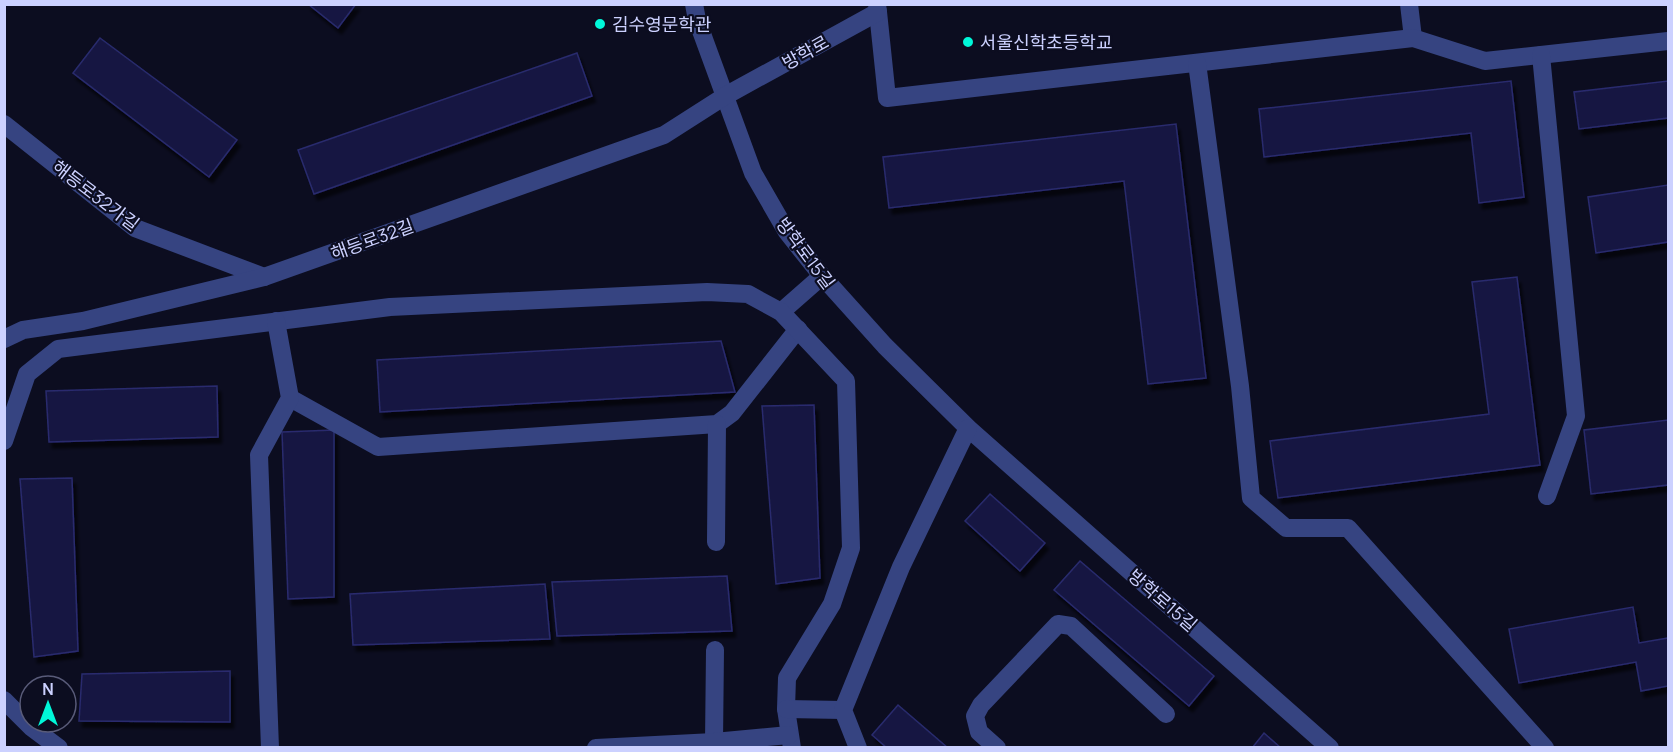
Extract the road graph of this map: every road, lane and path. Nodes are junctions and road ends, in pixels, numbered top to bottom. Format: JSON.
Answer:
{"nodes":[{"id":1,"x":694,"y":4,"type":"edge"},
{"id":2,"x":1409,"y":4,"type":"edge"},
{"id":3,"x":878,"y":8,"type":"edge"},
{"id":4,"x":1413,"y":38,"type":"junction"},
{"id":5,"x":1668,"y":41,"type":"edge"},
{"id":6,"x":1541,"y":55,"type":"junction"},
{"id":7,"x":1197,"y":63,"type":"junction"},
{"id":8,"x":725,"y":96,"type":"junction"},
{"id":9,"x":4,"y":124,"type":"edge"},
{"id":10,"x":822,"y":276,"type":"junction"},
{"id":11,"x":264,"y":278,"type":"junction"},
{"id":12,"x":781,"y":312,"type":"junction"},
{"id":13,"x":276,"y":321,"type":"junction"},
{"id":14,"x":798,"y":329,"type":"junction"},
{"id":15,"x":4,"y":339,"type":"edge"},
{"id":16,"x":290,"y":398,"type":"junction"},
{"id":17,"x":717,"y":424,"type":"junction"},
{"id":18,"x":968,"y":428,"type":"junction"},
{"id":19,"x":4,"y":441,"type":"edge"},
{"id":20,"x":1547,"y":496,"type":"dead end"},
{"id":21,"x":716,"y":542,"type":"dead end"},
{"id":22,"x":715,"y":650,"type":"dead end"},
{"id":23,"x":4,"y":700,"type":"edge"},
{"id":24,"x":786,"y":709,"type":"junction"},
{"id":25,"x":843,"y":710,"type":"junction"},
{"id":26,"x":1166,"y":714,"type":"dead end"},
{"id":27,"x":790,"y":741,"type":"edge"},
{"id":28,"x":714,"y":742,"type":"junction"},
{"id":29,"x":59,"y":747,"type":"edge"},
{"id":30,"x":270,"y":747,"type":"edge"},
{"id":31,"x":596,"y":747,"type":"edge"},
{"id":32,"x":858,"y":747,"type":"edge"},
{"id":33,"x":997,"y":747,"type":"edge"},
{"id":34,"x":1330,"y":747,"type":"edge"},
{"id":35,"x":1545,"y":747,"type":"edge"}],
"edges":[{"from":1,"to":8,"type":"street","name":"방학로15길"},
{"from":2,"to":4,"type":"street"},
{"from":3,"to":7,"type":"street"},
{"from":3,"to":8,"type":"street","name":"방학로"},
{"from":4,"to":6,"type":"street"},
{"from":4,"to":7,"type":"street"},
{"from":5,"to":6,"type":"street"},
{"from":6,"to":20,"type":"street"},
{"from":7,"to":35,"type":"street"},
{"from":8,"to":10,"type":"street","name":"방학로15길"},
{"from":8,"to":11,"type":"street","name":"해등로32길"},
{"from":9,"to":11,"type":"street","name":"해등로32가길"},
{"from":10,"to":12,"type":"street"},
{"from":10,"to":18,"type":"street","name":"방학로15길"},
{"from":11,"to":15,"type":"street","name":"해등로32길"},
{"from":12,"to":13,"type":"street"},
{"from":12,"to":14,"type":"street"},
{"from":13,"to":16,"type":"street"},
{"from":13,"to":19,"type":"street"},
{"from":14,"to":17,"type":"street"},
{"from":14,"to":24,"type":"street"},
{"from":16,"to":17,"type":"street"},
{"from":16,"to":30,"type":"street"},
{"from":17,"to":21,"type":"street"},
{"from":18,"to":25,"type":"street"},
{"from":18,"to":34,"type":"street","name":"방학로15길"},
{"from":22,"to":28,"type":"street"},
{"from":23,"to":29,"type":"street"},
{"from":24,"to":25,"type":"street"},
{"from":24,"to":27,"type":"street"},
{"from":25,"to":32,"type":"street"},
{"from":26,"to":33,"type":"street"},
{"from":27,"to":28,"type":"street"},
{"from":28,"to":31,"type":"street"}]}
